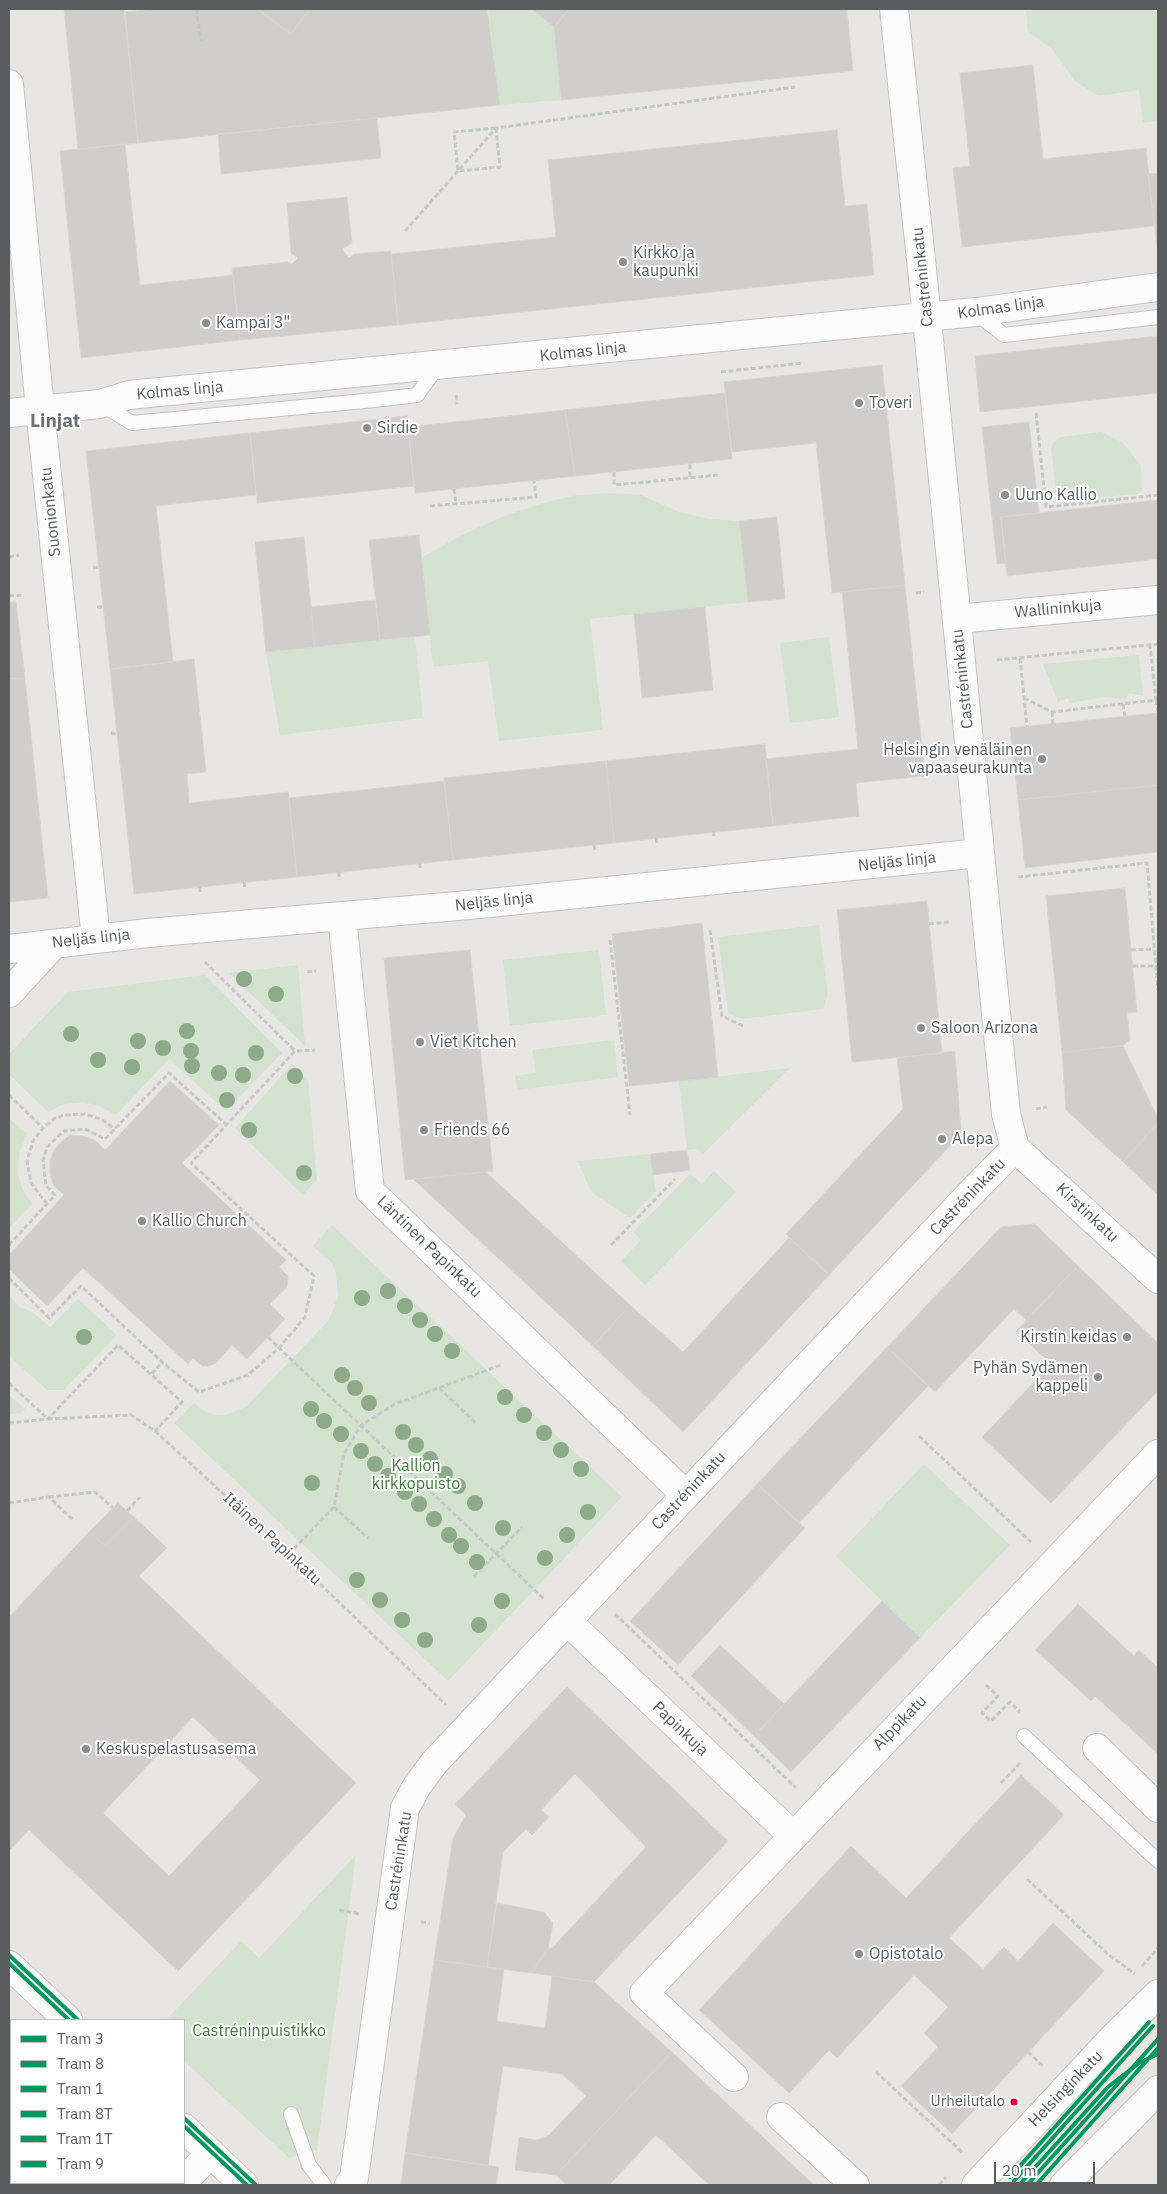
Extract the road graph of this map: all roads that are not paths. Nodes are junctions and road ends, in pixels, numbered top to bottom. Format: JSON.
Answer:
{"nodes":[{"id":1,"x":894,"y":9,"type":"edge"},
{"id":2,"x":9,"y":84,"type":"edge"},
{"id":3,"x":1158,"y":287,"type":"edge"},
{"id":4,"x":976,"y":312,"type":"junction"},
{"id":5,"x":927,"y":317,"type":"junction"},
{"id":6,"x":1158,"y":317,"type":"edge"},
{"id":7,"x":438,"y":366,"type":"junction"},
{"id":8,"x":100,"y":404,"type":"junction"},
{"id":9,"x":40,"y":409,"type":"junction"},
{"id":10,"x":9,"y":413,"type":"edge"},
{"id":11,"x":1158,"y":600,"type":"edge"},
{"id":12,"x":957,"y":619,"type":"junction"},
{"id":13,"x":980,"y":853,"type":"junction"},
{"id":14,"x":342,"y":917,"type":"junction"},
{"id":15,"x":96,"y":939,"type":"junction"},
{"id":16,"x":54,"y":944,"type":"junction"},
{"id":17,"x":9,"y":949,"type":"edge"},
{"id":18,"x":9,"y":993,"type":"edge"},
{"id":19,"x":1016,"y":1148,"type":"junction"},
{"id":20,"x":1158,"y":1279,"type":"edge"},
{"id":21,"x":1157,"y":1463,"type":"edge"},
{"id":22,"x":686,"y":1495,"type":"junction"},
{"id":23,"x":567,"y":1621,"type":"junction"},
{"id":24,"x":1024,"y":1736,"type":"dead end"},
{"id":25,"x":1097,"y":1748,"type":"dead end"},
{"id":26,"x":1158,"y":1808,"type":"edge"},
{"id":27,"x":793,"y":1836,"type":"junction"},
{"id":28,"x":1158,"y":1861,"type":"edge"},
{"id":29,"x":9,"y":1965,"type":"edge"},
{"id":30,"x":1158,"y":1995,"type":"edge"},
{"id":31,"x":67,"y":2019,"type":"edge"},
{"id":32,"x":734,"y":2077,"type":"dead end"},
{"id":33,"x":1158,"y":2090,"type":"edge"},
{"id":34,"x":291,"y":2114,"type":"dead end"},
{"id":35,"x":781,"y":2117,"type":"dead end"},
{"id":36,"x":185,"y":2129,"type":"edge"},
{"id":37,"x":211,"y":2153,"type":"junction"},
{"id":38,"x":185,"y":2180,"type":"edge"},
{"id":39,"x":244,"y":2185,"type":"edge"},
{"id":40,"x":324,"y":2185,"type":"edge"},
{"id":41,"x":349,"y":2185,"type":"edge"},
{"id":42,"x":855,"y":2185,"type":"edge"},
{"id":43,"x":976,"y":2185,"type":"edge"},
{"id":44,"x":1064,"y":2185,"type":"edge"}],
"edges":[{"from":1,"to":5,"type":"street","name":"Castréninkatu"},
{"from":2,"to":9,"type":"street","name":"Suonionkatu"},
{"from":3,"to":4,"type":"street","name":"Kolmas linja"},
{"from":4,"to":5,"type":"street","name":"Kolmas linja"},
{"from":4,"to":6,"type":"lane"},
{"from":5,"to":7,"type":"street","name":"Kolmas linja"},
{"from":5,"to":12,"type":"street","name":"Castréninkatu"},
{"from":7,"to":8,"type":"street","name":"Kolmas linja"},
{"from":7,"to":8,"type":"lane"},
{"from":8,"to":9,"type":"street","name":"Kolmas linja"},
{"from":9,"to":10,"type":"street","name":"Kolmas linja"},
{"from":9,"to":15,"type":"street","name":"Suonionkatu"},
{"from":11,"to":12,"type":"street","name":"Wallininkuja"},
{"from":12,"to":13,"type":"street","name":"Castréninkatu"},
{"from":13,"to":14,"type":"street","name":"Neljäs linja"},
{"from":13,"to":19,"type":"street","name":"Castréninkatu"},
{"from":14,"to":15,"type":"street","name":"Neljäs linja"},
{"from":14,"to":22,"type":"street","name":"Läntinen Papinkatu"},
{"from":15,"to":16,"type":"street","name":"Neljäs linja"},
{"from":16,"to":17,"type":"street","name":"Neljäs linja"},
{"from":16,"to":18,"type":"street"},
{"from":19,"to":20,"type":"street","name":"Kirstinkatu"},
{"from":19,"to":22,"type":"street","name":"Castréninkatu"},
{"from":21,"to":27,"type":"street","name":"Alppikatu"},
{"from":22,"to":23,"type":"street","name":"Castréninkatu"},
{"from":23,"to":27,"type":"street","name":"Papinkuja"},
{"from":23,"to":41,"type":"street","name":"Castréninkatu"},
{"from":24,"to":28,"type":"lane"},
{"from":25,"to":26,"type":"street"},
{"from":27,"to":32,"type":"street","name":"Alppikatu"},
{"from":29,"to":31,"type":"street"},
{"from":30,"to":43,"type":"street","name":"Helsinginkatu"},
{"from":33,"to":44,"type":"street"},
{"from":34,"to":40,"type":"lane"},
{"from":35,"to":42,"type":"street"},
{"from":36,"to":37,"type":"street"},
{"from":37,"to":38,"type":"street"},
{"from":37,"to":39,"type":"street"}]}
